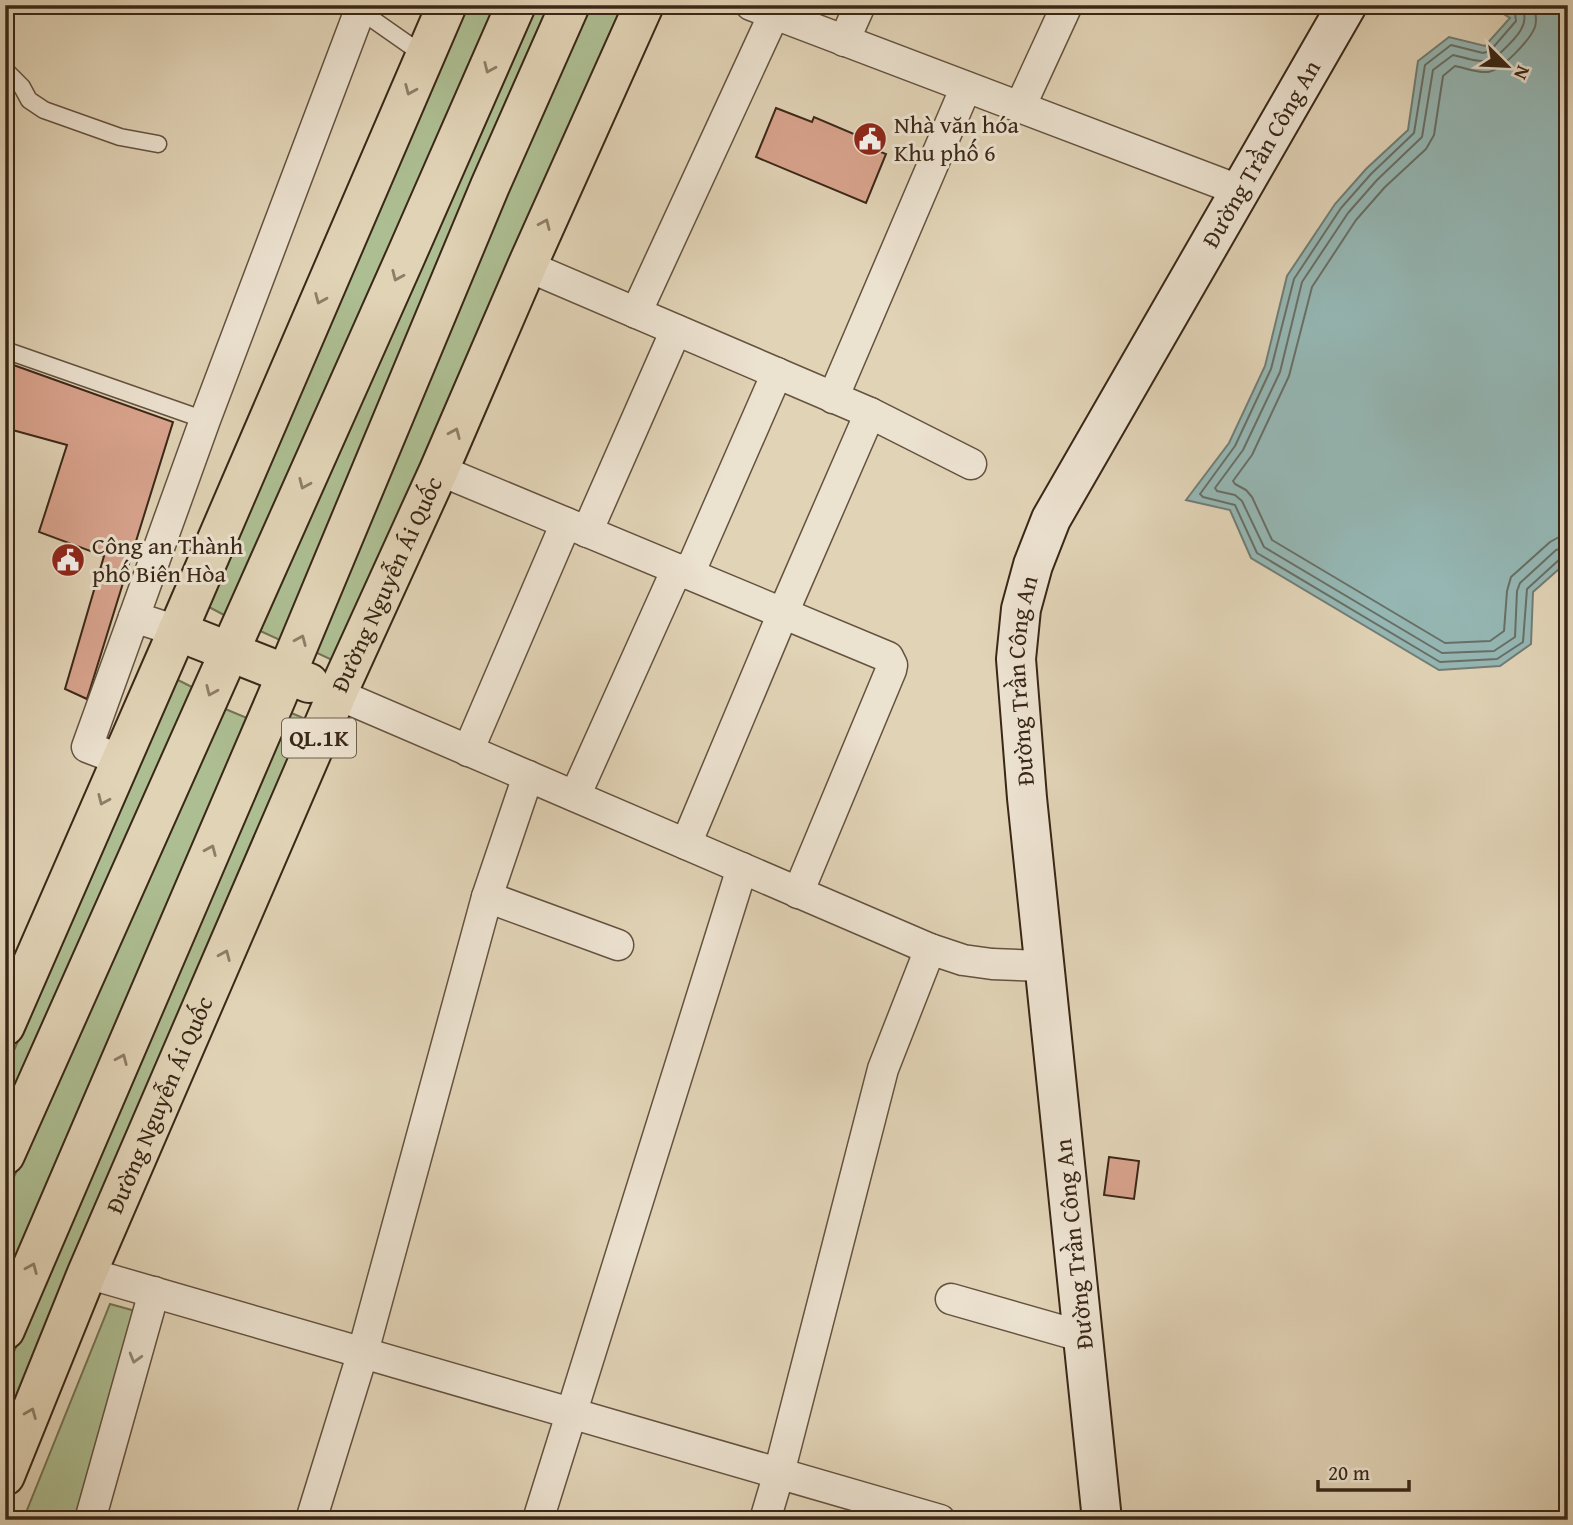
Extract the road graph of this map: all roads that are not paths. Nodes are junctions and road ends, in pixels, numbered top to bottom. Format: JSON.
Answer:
{"nodes":[{"id":1,"x":13,"y":5,"type":"edge"},
{"id":2,"x":447,"y":5,"type":"edge"},
{"id":3,"x":516,"y":5,"type":"edge"},
{"id":4,"x":569,"y":5,"type":"edge"},
{"id":5,"x":644,"y":5,"type":"edge"},
{"id":6,"x":860,"y":5,"type":"edge"},
{"id":7,"x":1067,"y":5,"type":"edge"},
{"id":8,"x":1347,"y":5,"type":"edge"},
{"id":9,"x":356,"y":8,"type":"edge"},
{"id":10,"x":5,"y":9,"type":"edge"},
{"id":11,"x":763,"y":10,"type":"edge"},
{"id":12,"x":844,"y":41,"type":"junction"},
{"id":13,"x":425,"y":56,"type":"junction"},
{"id":14,"x":5,"y":70,"type":"edge"},
{"id":15,"x":967,"y":87,"type":"junction"},
{"id":16,"x":1020,"y":107,"type":"junction"},
{"id":17,"x":158,"y":144,"type":"dead end"},
{"id":18,"x":1241,"y":191,"type":"junction"},
{"id":19,"x":527,"y":266,"type":"junction"},
{"id":20,"x":636,"y":313,"type":"junction"},
{"id":21,"x":676,"y":330,"type":"junction"},
{"id":22,"x":5,"y":350,"type":"edge"},
{"id":23,"x":777,"y":373,"type":"junction"},
{"id":24,"x":832,"y":398,"type":"junction"},
{"id":25,"x":870,"y":413,"type":"junction"},
{"id":26,"x":205,"y":420,"type":"junction"},
{"id":27,"x":971,"y":464,"type":"dead end"},
{"id":28,"x":439,"y":470,"type":"junction"},
{"id":29,"x":577,"y":527,"type":"junction"},
{"id":30,"x":683,"y":571,"type":"junction"},
{"id":31,"x":783,"y":613,"type":"junction"},
{"id":32,"x":134,"y":617,"type":"junction"},
{"id":33,"x":177,"y":631,"type":"junction"},
{"id":34,"x":229,"y":652,"type":"junction"},
{"id":35,"x":286,"y":675,"type":"junction"},
{"id":36,"x":337,"y":694,"type":"junction"},
{"id":37,"x":468,"y":751,"type":"junction"},
{"id":38,"x":121,"y":760,"type":"junction"},
{"id":39,"x":528,"y":776,"type":"junction"},
{"id":40,"x":575,"y":796,"type":"junction"},
{"id":41,"x":686,"y":844,"type":"junction"},
{"id":42,"x":742,"y":868,"type":"junction"},
{"id":43,"x":798,"y":892,"type":"junction"},
{"id":44,"x":487,"y":897,"type":"junction"},
{"id":45,"x":618,"y":944,"type":"dead end"},
{"id":46,"x":930,"y":949,"type":"junction"},
{"id":47,"x":1044,"y":966,"type":"junction"},
{"id":48,"x":9,"y":1006,"type":"edge"},
{"id":49,"x":5,"y":1155,"type":"edge"},
{"id":50,"x":88,"y":1273,"type":"junction"},
{"id":51,"x":154,"y":1292,"type":"junction"},
{"id":52,"x":951,"y":1299,"type":"dead end"},
{"id":53,"x":5,"y":1330,"type":"edge"},
{"id":54,"x":1084,"y":1337,"type":"junction"},
{"id":55,"x":363,"y":1352,"type":"junction"},
{"id":56,"x":571,"y":1413,"type":"junction"},
{"id":57,"x":779,"y":1473,"type":"junction"},
{"id":58,"x":5,"y":1476,"type":"edge"},
{"id":59,"x":90,"y":1520,"type":"edge"},
{"id":60,"x":312,"y":1520,"type":"edge"},
{"id":61,"x":538,"y":1520,"type":"edge"},
{"id":62,"x":765,"y":1520,"type":"edge"},
{"id":63,"x":940,"y":1520,"type":"edge"},
{"id":64,"x":1102,"y":1520,"type":"edge"}],
"edges":[{"from":1,"to":10,"type":"lane"},
{"from":2,"to":13,"type":"main road"},
{"from":3,"to":34,"type":"main road","one_way":true},
{"from":35,"to":4,"type":"main road","number":"QL.1K","one_way":true},
{"from":19,"to":5,"type":"main road","name":"Đường Nguyễn Ái Quốc","number":"QL.1K","one_way":true},
{"from":6,"to":12,"type":"street"},
{"from":7,"to":16,"type":"street"},
{"from":8,"to":18,"type":"street","name":"Đường Trần Công An"},
{"from":9,"to":13,"type":"lane"},
{"from":9,"to":26,"type":"street"},
{"from":11,"to":12,"type":"street"},
{"from":11,"to":20,"type":"street"},
{"from":12,"to":15,"type":"street"},
{"from":13,"to":33,"type":"main road","one_way":true},
{"from":14,"to":17,"type":"lane"},
{"from":15,"to":16,"type":"street"},
{"from":15,"to":24,"type":"street"},
{"from":16,"to":18,"type":"street"},
{"from":18,"to":47,"type":"street","name":"Đường Trần Công An"},
{"from":19,"to":20,"type":"street"},
{"from":28,"to":19,"type":"main road","name":"Đường Nguyễn Ái Quốc","number":"QL.1K","one_way":true},
{"from":20,"to":21,"type":"street"},
{"from":21,"to":23,"type":"street"},
{"from":21,"to":29,"type":"street"},
{"from":22,"to":26,"type":"lane"},
{"from":23,"to":24,"type":"street"},
{"from":23,"to":30,"type":"street"},
{"from":24,"to":25,"type":"street"},
{"from":25,"to":27,"type":"street"},
{"from":25,"to":31,"type":"street"},
{"from":26,"to":32,"type":"street"},
{"from":28,"to":29,"type":"street"},
{"from":28,"to":36,"type":"main road","name":"Đường Nguyễn Ái Quốc","number":"QL.1K"},
{"from":29,"to":30,"type":"street"},
{"from":29,"to":37,"type":"street"},
{"from":30,"to":31,"type":"street"},
{"from":30,"to":40,"type":"street"},
{"from":31,"to":41,"type":"street"},
{"from":31,"to":43,"type":"street"},
{"from":32,"to":33,"type":"street"},
{"from":32,"to":38,"type":"street"},
{"from":33,"to":34,"type":"main road"},
{"from":33,"to":38,"type":"main road"},
{"from":34,"to":35,"type":"main road"},
{"from":34,"to":49,"type":"main road","one_way":true},
{"from":35,"to":36,"type":"main road"},
{"from":53,"to":35,"type":"main road","number":"QL.1K","one_way":true},
{"from":36,"to":37,"type":"street"},
{"from":50,"to":36,"type":"main road","name":"Đường Nguyễn Ái Quốc","number":"QL.1K","one_way":true},
{"from":37,"to":39,"type":"street"},
{"from":38,"to":48,"type":"main road","one_way":true},
{"from":39,"to":40,"type":"street"},
{"from":39,"to":44,"type":"street"},
{"from":40,"to":41,"type":"street"},
{"from":41,"to":42,"type":"street"},
{"from":42,"to":43,"type":"street"},
{"from":42,"to":56,"type":"street"},
{"from":43,"to":46,"type":"street"},
{"from":44,"to":45,"type":"street"},
{"from":44,"to":55,"type":"street"},
{"from":46,"to":47,"type":"street"},
{"from":46,"to":57,"type":"street"},
{"from":47,"to":54,"type":"street","name":"Đường Trần Công An"},
{"from":50,"to":51,"type":"street"},
{"from":58,"to":50,"type":"main road","name":"Đường Nguyễn Ái Quốc","number":"QL.1K","one_way":true},
{"from":51,"to":55,"type":"street"},
{"from":51,"to":59,"type":"street","one_way":true},
{"from":52,"to":54,"type":"street"},
{"from":54,"to":64,"type":"street","name":"Đường Trần Công An"},
{"from":55,"to":56,"type":"street"},
{"from":55,"to":60,"type":"street"},
{"from":56,"to":57,"type":"street"},
{"from":56,"to":61,"type":"street"},
{"from":57,"to":62,"type":"street"},
{"from":57,"to":63,"type":"street"}]}
